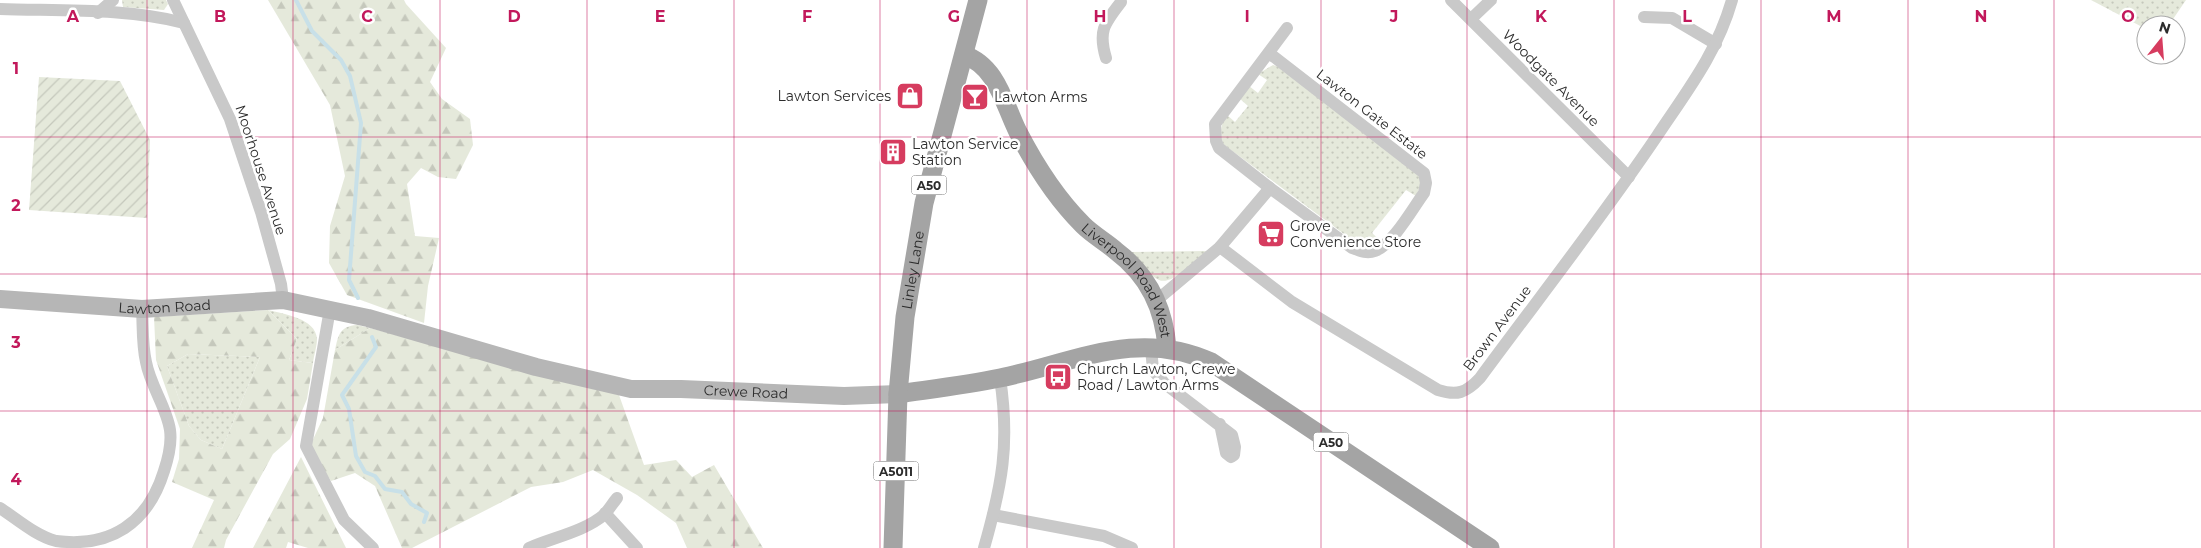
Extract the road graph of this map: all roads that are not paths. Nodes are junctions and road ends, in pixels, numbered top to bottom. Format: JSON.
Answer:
{"nodes":[{"id":1,"x":113,"y":0,"type":"edge"},
{"id":2,"x":173,"y":0,"type":"edge"},
{"id":3,"x":978,"y":0,"type":"edge"},
{"id":4,"x":1451,"y":0,"type":"edge"},
{"id":5,"x":1491,"y":0,"type":"edge"},
{"id":6,"x":1732,"y":0,"type":"edge"},
{"id":7,"x":1122,"y":1,"type":"edge"},
{"id":8,"x":0,"y":9,"type":"edge"},
{"id":9,"x":98,"y":13,"type":"junction"},
{"id":10,"x":1644,"y":17,"type":"dead end"},
{"id":11,"x":1471,"y":19,"type":"junction"},
{"id":12,"x":184,"y":23,"type":"junction"},
{"id":13,"x":1287,"y":28,"type":"dead end"},
{"id":14,"x":1716,"y":44,"type":"junction"},
{"id":15,"x":1269,"y":53,"type":"junction"},
{"id":16,"x":964,"y":54,"type":"junction"},
{"id":17,"x":1106,"y":58,"type":"dead end"},
{"id":18,"x":1629,"y":177,"type":"junction"},
{"id":19,"x":1270,"y":188,"type":"junction"},
{"id":20,"x":1220,"y":248,"type":"junction"},
{"id":21,"x":0,"y":299,"type":"edge"},
{"id":22,"x":283,"y":300,"type":"junction"},
{"id":23,"x":1157,"y":300,"type":"junction"},
{"id":24,"x":330,"y":308,"type":"junction"},
{"id":25,"x":142,"y":309,"type":"junction"},
{"id":26,"x":1159,"y":348,"type":"junction"},
{"id":27,"x":1000,"y":378,"type":"junction"},
{"id":28,"x":898,"y":394,"type":"junction"},
{"id":29,"x":1220,"y":424,"type":"dead end"},
{"id":30,"x":617,"y":498,"type":"dead end"},
{"id":31,"x":0,"y":508,"type":"edge"},
{"id":32,"x":605,"y":513,"type":"junction"},
{"id":33,"x":993,"y":515,"type":"junction"},
{"id":34,"x":373,"y":548,"type":"edge"},
{"id":35,"x":529,"y":548,"type":"edge"},
{"id":36,"x":637,"y":548,"type":"edge"},
{"id":37,"x":894,"y":548,"type":"edge"},
{"id":38,"x":984,"y":548,"type":"edge"},
{"id":39,"x":1132,"y":548,"type":"edge"},
{"id":40,"x":1490,"y":548,"type":"edge"}],
"edges":[{"from":1,"to":9,"type":"street"},
{"from":2,"to":12,"type":"street","name":"Moorhouse Avenue"},
{"from":3,"to":16,"type":"main road","name":"Linley Lane","number":"A50"},
{"from":4,"to":11,"type":"street","name":"Woodgate Avenue"},
{"from":5,"to":11,"type":"street"},
{"from":6,"to":14,"type":"street","name":"Brown Avenue"},
{"from":7,"to":17,"type":"street"},
{"from":8,"to":9,"type":"street"},
{"from":9,"to":12,"type":"street"},
{"from":10,"to":14,"type":"street"},
{"from":11,"to":18,"type":"street","name":"Woodgate Avenue"},
{"from":12,"to":22,"type":"street","name":"Moorhouse Avenue"},
{"from":13,"to":15,"type":"street","name":"Lawton Gate Estate"},
{"from":14,"to":18,"type":"street","name":"Brown Avenue"},
{"from":15,"to":19,"type":"street","name":"Lawton Gate Estate"},
{"from":15,"to":19,"type":"street","name":"Lawton Gate Estate"},
{"from":16,"to":23,"type":"main road","name":"Liverpool Road West"},
{"from":16,"to":28,"type":"main road","name":"Linley Lane","number":"A50"},
{"from":18,"to":20,"type":"street","name":"Brown Avenue"},
{"from":19,"to":20,"type":"street"},
{"from":20,"to":23,"type":"street"},
{"from":21,"to":25,"type":"main road","name":"Lawton Road"},
{"from":22,"to":24,"type":"main road","name":"Lawton Road"},
{"from":22,"to":25,"type":"main road","name":"Lawton Road"},
{"from":23,"to":26,"type":"main road","name":"Liverpool Road West"},
{"from":24,"to":28,"type":"main road","name":"Crewe Road"},
{"from":24,"to":34,"type":"street"},
{"from":25,"to":31,"type":"street"},
{"from":26,"to":27,"type":"main road","name":"Crewe Road","number":"A50"},
{"from":26,"to":29,"type":"street"},
{"from":26,"to":40,"type":"main road","name":"Liverpool Road West","number":"A50"},
{"from":27,"to":28,"type":"main road","name":"Crewe Road","number":"A50"},
{"from":27,"to":33,"type":"street"},
{"from":28,"to":37,"type":"main road","name":"Linley Lane","number":"A5011"},
{"from":30,"to":32,"type":"street"},
{"from":32,"to":35,"type":"street"},
{"from":32,"to":36,"type":"street"},
{"from":33,"to":38,"type":"street"},
{"from":33,"to":39,"type":"street"}]}
